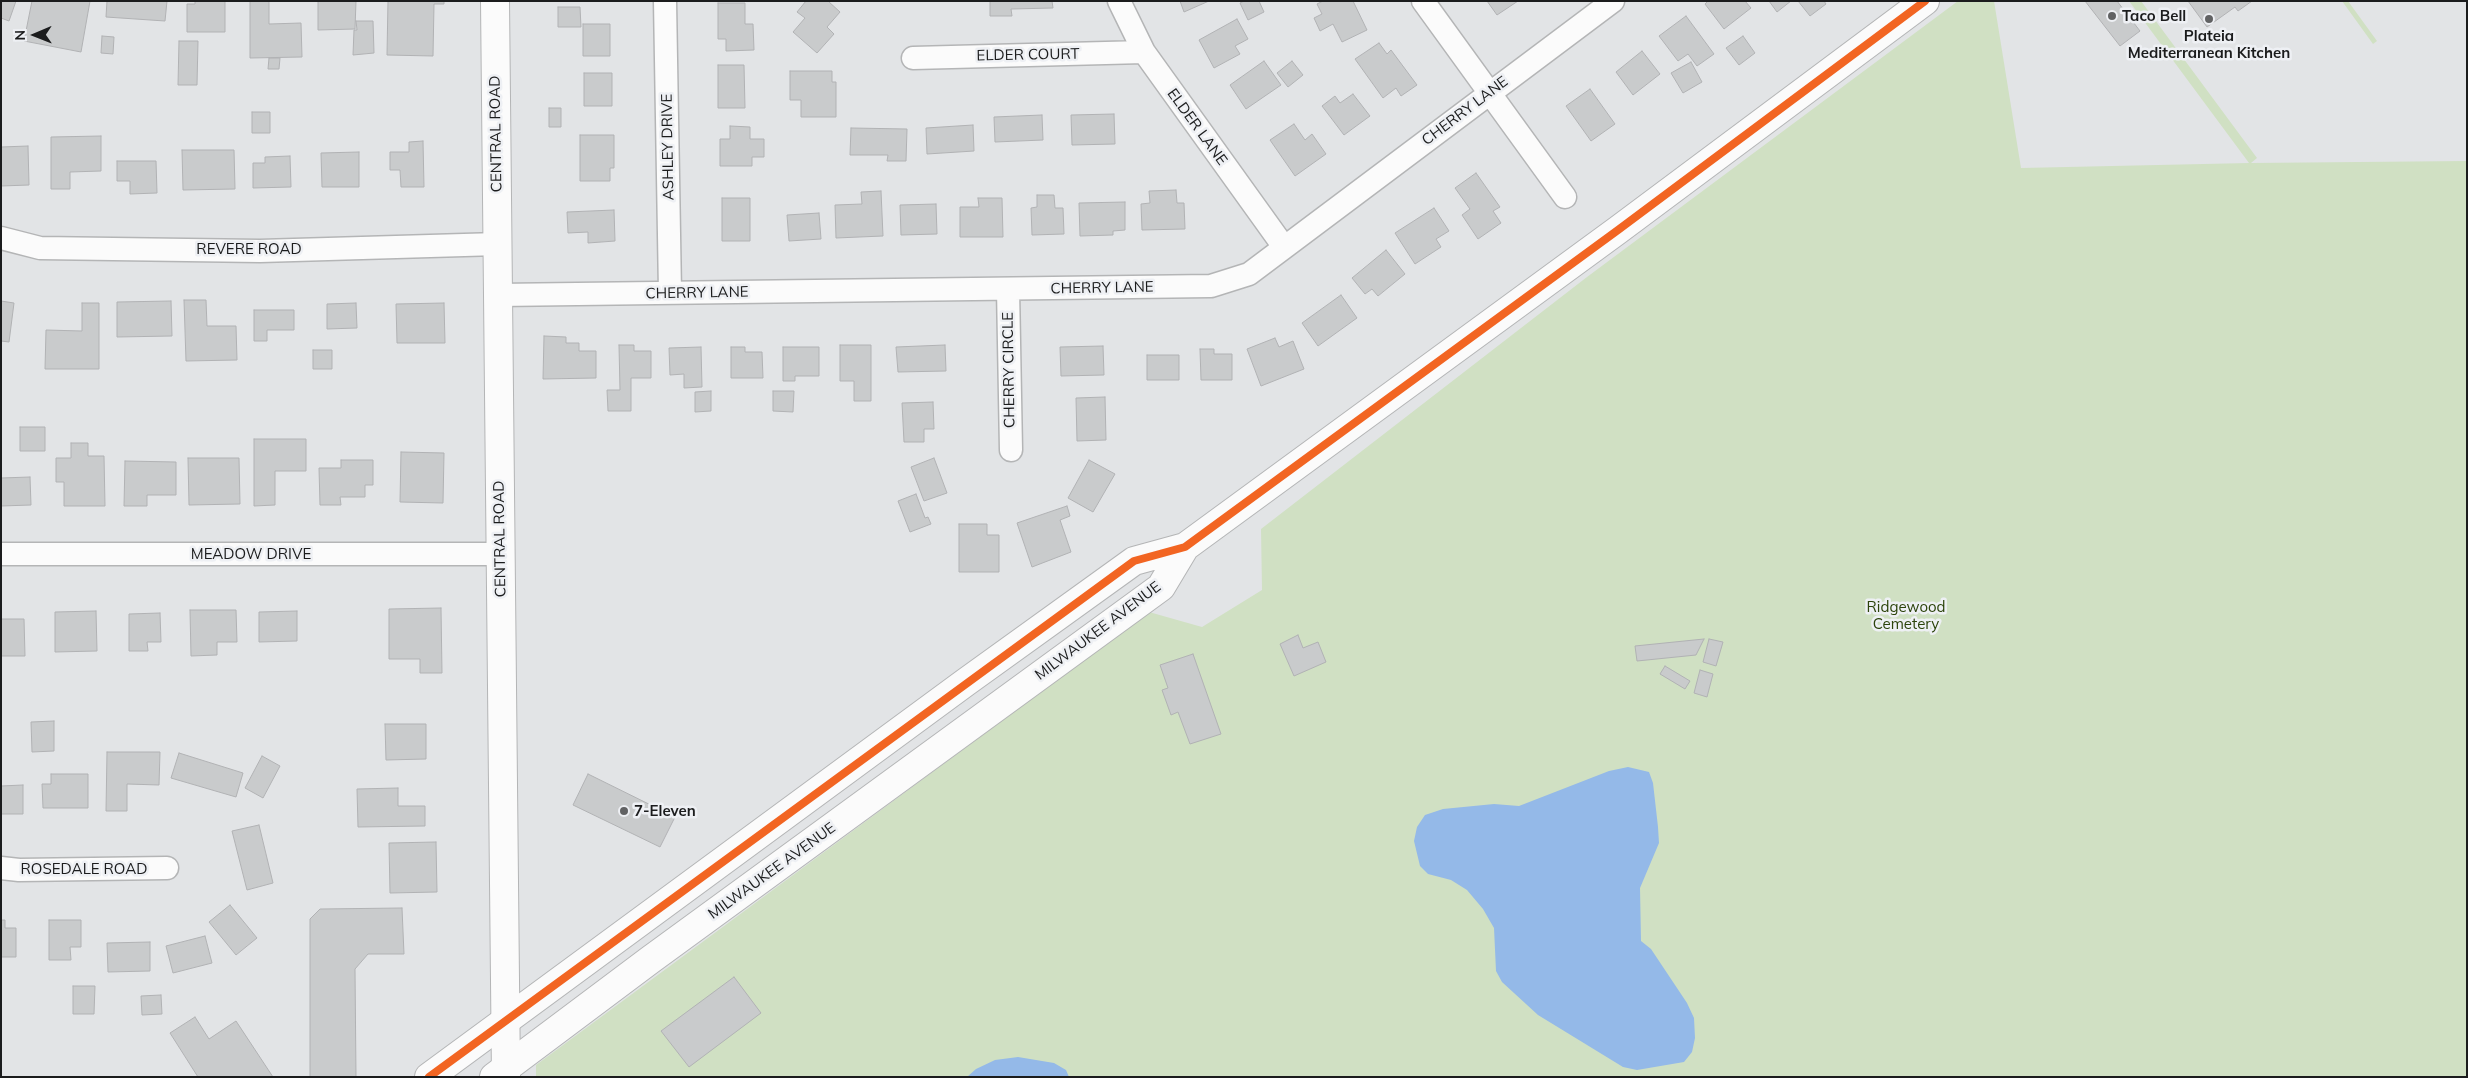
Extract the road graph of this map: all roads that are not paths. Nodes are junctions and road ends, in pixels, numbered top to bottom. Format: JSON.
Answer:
{"nodes":[{"id":1,"x":495,"y":1,"type":"edge"},
{"id":2,"x":665,"y":1,"type":"edge"},
{"id":3,"x":1119,"y":1,"type":"edge"},
{"id":4,"x":1423,"y":1,"type":"edge"},
{"id":5,"x":1613,"y":1,"type":"edge"},
{"id":6,"x":1924,"y":1,"type":"edge"},
{"id":7,"x":1144,"y":52,"type":"junction"},
{"id":8,"x":913,"y":58,"type":"dead end"},
{"id":9,"x":1489,"y":94,"type":"junction"},
{"id":10,"x":1565,"y":197,"type":"dead end"},
{"id":11,"x":1,"y":238,"type":"edge"},
{"id":12,"x":498,"y":244,"type":"junction"},
{"id":13,"x":1284,"y":247,"type":"junction"},
{"id":14,"x":1008,"y":289,"type":"junction"},
{"id":15,"x":670,"y":293,"type":"junction"},
{"id":16,"x":498,"y":295,"type":"junction"},
{"id":17,"x":1011,"y":450,"type":"dead end"},
{"id":18,"x":1185,"y":547,"type":"junction"},
{"id":19,"x":1,"y":554,"type":"edge"},
{"id":20,"x":500,"y":554,"type":"junction"},
{"id":21,"x":1,"y":868,"type":"edge"},
{"id":22,"x":167,"y":868,"type":"dead end"},
{"id":23,"x":506,"y":1020,"type":"junction"},
{"id":24,"x":502,"y":1074,"type":"edge"},
{"id":25,"x":428,"y":1077,"type":"edge"}],
"edges":[{"from":1,"to":12,"type":"main road","name":"CENTRAL ROAD"},
{"from":2,"to":15,"type":"street","name":"ASHLEY DRIVE"},
{"from":3,"to":7,"type":"street","name":"ELDER LANE"},
{"from":4,"to":9,"type":"street"},
{"from":5,"to":9,"type":"street","name":"CHERRY LANE"},
{"from":6,"to":18,"type":"main road"},
{"from":7,"to":8,"type":"street","name":"ELDER COURT"},
{"from":7,"to":13,"type":"street","name":"ELDER LANE"},
{"from":9,"to":10,"type":"street"},
{"from":9,"to":13,"type":"street","name":"CHERRY LANE"},
{"from":11,"to":12,"type":"street","name":"REVERE ROAD"},
{"from":12,"to":16,"type":"main road","name":"CENTRAL ROAD"},
{"from":13,"to":14,"type":"street","name":"CHERRY LANE"},
{"from":14,"to":15,"type":"street","name":"CHERRY LANE"},
{"from":14,"to":17,"type":"street","name":"CHERRY CIRCLE"},
{"from":15,"to":16,"type":"street","name":"CHERRY LANE"},
{"from":16,"to":20,"type":"main road","name":"CENTRAL ROAD"},
{"from":18,"to":23,"type":"main road","name":"MILWAUKEE AVENUE"},
{"from":18,"to":24,"type":"main road","name":"MILWAUKEE AVENUE"},
{"from":19,"to":20,"type":"street","name":"MEADOW DRIVE"},
{"from":20,"to":23,"type":"main road","name":"CENTRAL ROAD"},
{"from":21,"to":22,"type":"street","name":"ROSEDALE ROAD"},
{"from":23,"to":24,"type":"main road","name":"CENTRAL ROAD"},
{"from":23,"to":25,"type":"main road","name":"MILWAUKEE AVENUE"}]}
